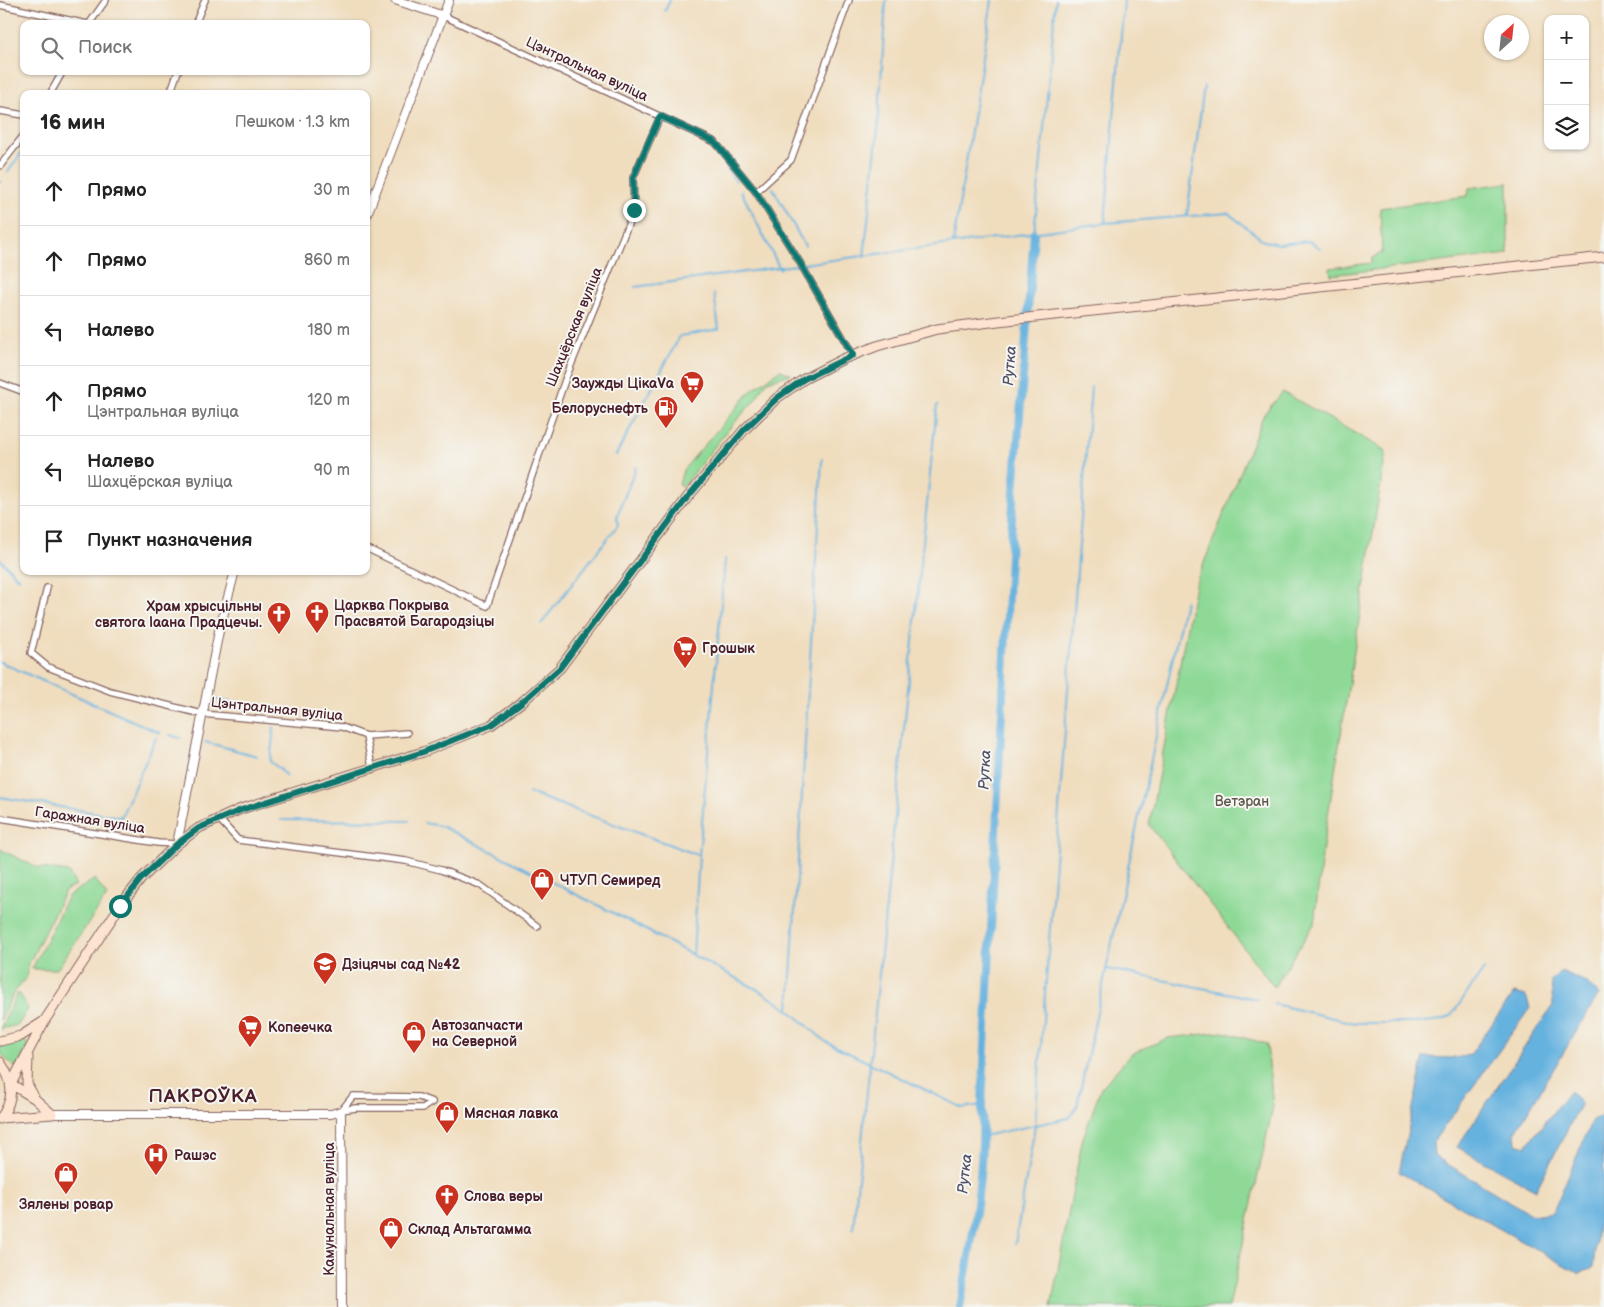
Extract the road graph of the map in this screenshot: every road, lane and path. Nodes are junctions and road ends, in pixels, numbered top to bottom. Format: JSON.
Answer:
{"nodes":[{"id":1,"x":106,"y":0,"type":"edge"},
{"id":2,"x":205,"y":0,"type":"edge"},
{"id":3,"x":395,"y":0,"type":"edge"},
{"id":4,"x":450,"y":0,"type":"edge"},
{"id":5,"x":849,"y":0,"type":"edge"},
{"id":6,"x":0,"y":5,"type":"edge"},
{"id":7,"x":444,"y":16,"type":"junction"},
{"id":8,"x":69,"y":20,"type":"edge"},
{"id":9,"x":91,"y":20,"type":"edge"},
{"id":10,"x":197,"y":20,"type":"edge"},
{"id":11,"x":61,"y":75,"type":"edge"},
{"id":12,"x":177,"y":75,"type":"edge"},
{"id":13,"x":52,"y":90,"type":"edge"},
{"id":14,"x":171,"y":90,"type":"edge"},
{"id":15,"x":0,"y":110,"type":"edge"},
{"id":16,"x":20,"y":114,"type":"edge"},
{"id":17,"x":660,"y":116,"type":"junction"},
{"id":18,"x":20,"y":140,"type":"edge"},
{"id":19,"x":0,"y":166,"type":"edge"},
{"id":20,"x":756,"y":192,"type":"junction"},
{"id":21,"x":370,"y":207,"type":"edge"},
{"id":22,"x":1604,"y":257,"type":"edge"},
{"id":23,"x":853,"y":355,"type":"junction"},
{"id":24,"x":0,"y":383,"type":"edge"},
{"id":25,"x":20,"y":390,"type":"edge"},
{"id":26,"x":370,"y":550,"type":"edge"},
{"id":27,"x":234,"y":575,"type":"edge"},
{"id":28,"x":47,"y":588,"type":"dead end"},
{"id":29,"x":202,"y":714,"type":"junction"},
{"id":30,"x":407,"y":733,"type":"dead end"},
{"id":31,"x":366,"y":736,"type":"junction"},
{"id":32,"x":372,"y":767,"type":"junction"},
{"id":33,"x":0,"y":818,"type":"edge"},
{"id":34,"x":219,"y":819,"type":"junction"},
{"id":35,"x":177,"y":844,"type":"junction"},
{"id":36,"x":537,"y":926,"type":"dead end"},
{"id":37,"x":46,"y":1020,"type":"junction"},
{"id":38,"x":0,"y":1041,"type":"edge"},
{"id":39,"x":28,"y":1056,"type":"junction"},
{"id":40,"x":0,"y":1062,"type":"edge"},
{"id":41,"x":12,"y":1084,"type":"junction"},
{"id":42,"x":34,"y":1098,"type":"junction"},
{"id":43,"x":341,"y":1110,"type":"junction"},
{"id":44,"x":52,"y":1114,"type":"junction"},
{"id":45,"x":0,"y":1118,"type":"edge"},
{"id":46,"x":342,"y":1307,"type":"edge"}],
"edges":[{"from":1,"to":9,"type":"street"},
{"from":2,"to":10,"type":"street"},
{"from":3,"to":7,"type":"street","name":"Цэнтральная вуліца"},
{"from":4,"to":7,"type":"street"},
{"from":5,"to":20,"type":"street"},
{"from":6,"to":8,"type":"street"},
{"from":7,"to":17,"type":"street","name":"Цэнтральная вуліца"},
{"from":7,"to":21,"type":"street"},
{"from":11,"to":13,"type":"street"},
{"from":12,"to":14,"type":"street"},
{"from":15,"to":16,"type":"street"},
{"from":17,"to":20,"type":"street","name":"Цэнтральная вуліца"},
{"from":17,"to":26,"type":"street","name":"Шахцёрская вуліца"},
{"from":18,"to":19,"type":"street"},
{"from":20,"to":23,"type":"street","name":"Цэнтральная вуліца"},
{"from":22,"to":23,"type":"main road"},
{"from":23,"to":32,"type":"main road"},
{"from":24,"to":25,"type":"street"},
{"from":27,"to":29,"type":"street","name":"Цэнтральная вуліца"},
{"from":28,"to":29,"type":"street","name":"Цэнтральная вуліца"},
{"from":29,"to":31,"type":"street","name":"Цэнтральная вуліца"},
{"from":29,"to":35,"type":"street"},
{"from":30,"to":31,"type":"street","name":"Цэнтральная вуліца"},
{"from":31,"to":32,"type":"street"},
{"from":32,"to":34,"type":"main road"},
{"from":33,"to":35,"type":"street","name":"Гаражная вуліца"},
{"from":34,"to":35,"type":"main road"},
{"from":34,"to":36,"type":"street"},
{"from":35,"to":37,"type":"main road"},
{"from":37,"to":38,"type":"main road"},
{"from":37,"to":39,"type":"main road"},
{"from":39,"to":41,"type":"main road"},
{"from":39,"to":42,"type":"main road"},
{"from":40,"to":41,"type":"main road"},
{"from":41,"to":42,"type":"main road"},
{"from":41,"to":45,"type":"main road"},
{"from":42,"to":44,"type":"main road"},
{"from":43,"to":43,"type":"street"},
{"from":43,"to":44,"type":"street"},
{"from":43,"to":46,"type":"street","name":"Камунальная вуліца"},
{"from":44,"to":45,"type":"main road"}]}
